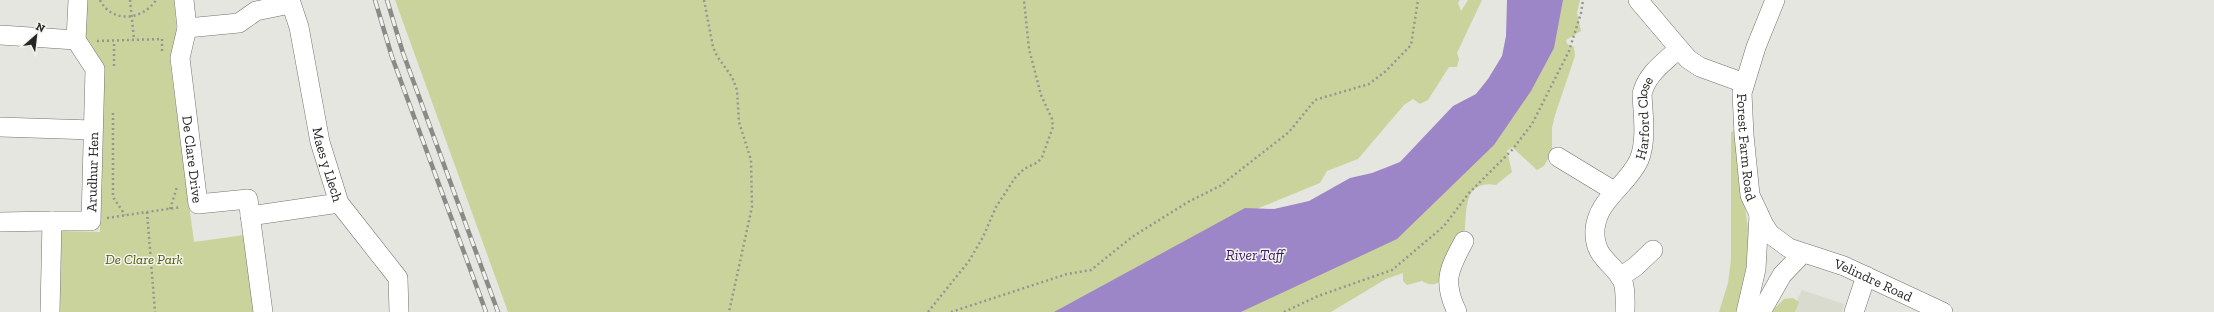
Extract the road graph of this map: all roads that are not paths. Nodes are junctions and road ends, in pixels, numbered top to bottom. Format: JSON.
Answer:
{"nodes":[{"id":1,"x":78,"y":0,"type":"edge"},
{"id":2,"x":184,"y":0,"type":"edge"},
{"id":3,"x":1638,"y":0,"type":"edge"},
{"id":4,"x":1775,"y":0,"type":"edge"},
{"id":5,"x":290,"y":2,"type":"edge"},
{"id":6,"x":186,"y":34,"type":"junction"},
{"id":7,"x":0,"y":35,"type":"edge"},
{"id":8,"x":79,"y":44,"type":"junction"},
{"id":9,"x":1678,"y":48,"type":"junction"},
{"id":10,"x":1744,"y":83,"type":"junction"},
{"id":11,"x":0,"y":128,"type":"edge"},
{"id":12,"x":94,"y":130,"type":"junction"},
{"id":13,"x":1558,"y":157,"type":"dead end"},
{"id":14,"x":1614,"y":191,"type":"junction"},
{"id":15,"x":339,"y":202,"type":"junction"},
{"id":16,"x":1759,"y":215,"type":"junction"},
{"id":17,"x":250,"y":216,"type":"junction"},
{"id":18,"x":52,"y":221,"type":"junction"},
{"id":19,"x":0,"y":222,"type":"edge"},
{"id":20,"x":1464,"y":241,"type":"dead end"},
{"id":21,"x":1653,"y":250,"type":"dead end"},
{"id":22,"x":1802,"y":254,"type":"junction"},
{"id":23,"x":1866,"y":276,"type":"junction"},
{"id":24,"x":1620,"y":278,"type":"junction"},
{"id":25,"x":50,"y":312,"type":"edge"},
{"id":26,"x":263,"y":312,"type":"edge"},
{"id":27,"x":399,"y":312,"type":"edge"},
{"id":28,"x":1457,"y":312,"type":"edge"},
{"id":29,"x":1625,"y":312,"type":"edge"},
{"id":30,"x":1746,"y":312,"type":"edge"},
{"id":31,"x":1761,"y":312,"type":"edge"},
{"id":32,"x":1854,"y":312,"type":"edge"},
{"id":33,"x":1942,"y":312,"type":"edge"}],
"edges":[{"from":1,"to":8,"type":"street"},
{"from":2,"to":6,"type":"street","name":"De Clare Drive"},
{"from":3,"to":9,"type":"street"},
{"from":4,"to":10,"type":"street","name":"Forest Farm Road"},
{"from":5,"to":6,"type":"street"},
{"from":5,"to":15,"type":"street","name":"Maes y Llech"},
{"from":6,"to":17,"type":"street","name":"De Clare Drive"},
{"from":7,"to":8,"type":"street"},
{"from":8,"to":12,"type":"street","name":"Arudhur Hen"},
{"from":9,"to":10,"type":"street"},
{"from":9,"to":14,"type":"street","name":"Harford Close"},
{"from":10,"to":16,"type":"street","name":"Forest Farm Road"},
{"from":11,"to":12,"type":"street"},
{"from":12,"to":18,"type":"street","name":"Arudhur Hen"},
{"from":13,"to":14,"type":"street"},
{"from":14,"to":24,"type":"street","name":"Harford Close"},
{"from":15,"to":17,"type":"street"},
{"from":15,"to":27,"type":"street","name":"Maes y Llech"},
{"from":16,"to":22,"type":"street","name":"Forest Farm Road"},
{"from":16,"to":30,"type":"street"},
{"from":17,"to":26,"type":"street","name":"De Clare Drive"},
{"from":18,"to":19,"type":"street","name":"Arudhur Hen"},
{"from":18,"to":25,"type":"street"},
{"from":20,"to":28,"type":"street"},
{"from":21,"to":24,"type":"street"},
{"from":22,"to":23,"type":"street","name":"Velindre Road"},
{"from":22,"to":31,"type":"street"},
{"from":23,"to":32,"type":"street"},
{"from":23,"to":33,"type":"street","name":"Velindre Road"},
{"from":24,"to":29,"type":"street","name":"Harford Close"}]}
